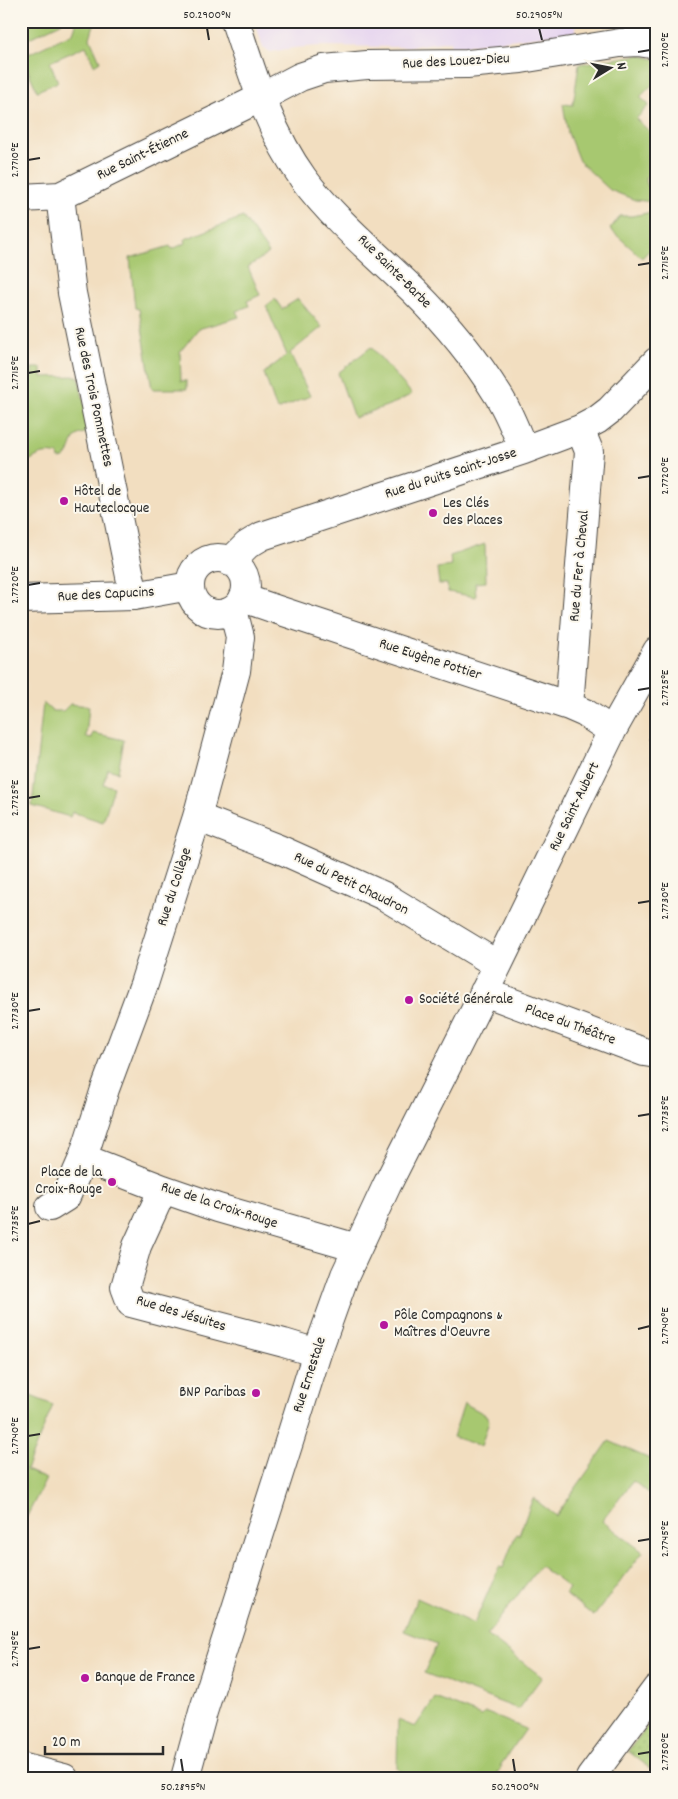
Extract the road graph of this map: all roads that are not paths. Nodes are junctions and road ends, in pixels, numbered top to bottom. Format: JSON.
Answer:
{"nodes":[{"id":1,"x":235,"y":21,"type":"edge"},
{"id":2,"x":657,"y":45,"type":"edge"},
{"id":3,"x":260,"y":98,"type":"junction"},
{"id":4,"x":60,"y":196,"type":"junction"},
{"id":5,"x":21,"y":198,"type":"edge"},
{"id":6,"x":657,"y":361,"type":"edge"},
{"id":7,"x":580,"y":429,"type":"junction"},
{"id":8,"x":524,"y":450,"type":"junction"},
{"id":9,"x":230,"y":562,"type":"junction"},
{"id":10,"x":190,"y":586,"type":"junction"},
{"id":11,"x":134,"y":596,"type":"junction"},
{"id":12,"x":21,"y":599,"type":"edge"},
{"id":13,"x":238,"y":604,"type":"junction"},
{"id":14,"x":657,"y":651,"type":"edge"},
{"id":15,"x":569,"y":706,"type":"junction"},
{"id":16,"x":612,"y":731,"type":"junction"},
{"id":17,"x":197,"y":817,"type":"junction"},
{"id":18,"x":498,"y":965,"type":"junction"},
{"id":19,"x":484,"y":992,"type":"junction"},
{"id":20,"x":657,"y":1054,"type":"edge"},
{"id":21,"x":83,"y":1158,"type":"junction"},
{"id":22,"x":163,"y":1189,"type":"junction"},
{"id":23,"x":50,"y":1207,"type":"dead end"},
{"id":24,"x":358,"y":1248,"type":"junction"},
{"id":25,"x":317,"y":1353,"type":"junction"},
{"id":26,"x":657,"y":1688,"type":"edge"},
{"id":27,"x":21,"y":1767,"type":"edge"},
{"id":28,"x":64,"y":1778,"type":"edge"},
{"id":29,"x":185,"y":1778,"type":"edge"},
{"id":30,"x":590,"y":1778,"type":"edge"}],
"edges":[{"from":1,"to":3,"type":"street","name":"Rue Sainte-Barbe"},
{"from":2,"to":3,"type":"street","name":"Rue des Louez-Dieu"},
{"from":3,"to":4,"type":"street","name":"Rue Saint-Étienne"},
{"from":3,"to":8,"type":"street","name":"Rue Sainte-Barbe"},
{"from":4,"to":5,"type":"street","name":"Rue Saint-Étienne"},
{"from":4,"to":11,"type":"street","name":"Rue des Trois Pommettes"},
{"from":6,"to":7,"type":"street","name":"Rue du Puits Saint-Josse"},
{"from":7,"to":8,"type":"street","name":"Rue du Puits Saint-Josse"},
{"from":7,"to":15,"type":"street","name":"Rue du Fer à Cheval"},
{"from":8,"to":9,"type":"street","name":"Rue du Puits Saint-Josse"},
{"from":9,"to":10,"type":"street"},
{"from":9,"to":13,"type":"street"},
{"from":10,"to":11,"type":"street","name":"Rue des Capucins"},
{"from":10,"to":13,"type":"street"},
{"from":11,"to":12,"type":"street","name":"Rue des Capucins"},
{"from":13,"to":15,"type":"street","name":"Rue Eugène Pottier"},
{"from":13,"to":17,"type":"street","name":"Rue du Collège"},
{"from":14,"to":16,"type":"street","name":"Rue Saint-Aubert"},
{"from":15,"to":16,"type":"street","name":"Rue Eugène Pottier"},
{"from":16,"to":18,"type":"street","name":"Rue Saint-Aubert"},
{"from":17,"to":18,"type":"street","name":"Rue du Petit Chaudron"},
{"from":17,"to":21,"type":"street","name":"Rue du Collège"},
{"from":18,"to":19,"type":"street","name":"Rue Saint-Aubert"},
{"from":19,"to":20,"type":"street","name":"Place du Théâtre"},
{"from":19,"to":24,"type":"street","name":"Rue Ernestale"},
{"from":21,"to":22,"type":"street","name":"Rue de la Croix-Rouge"},
{"from":21,"to":23,"type":"street","name":"Rue du Collège"},
{"from":22,"to":24,"type":"street","name":"Rue de la Croix-Rouge"},
{"from":22,"to":25,"type":"street","name":"Rue des Jésuites"},
{"from":24,"to":25,"type":"street","name":"Rue Ernestale"},
{"from":25,"to":29,"type":"street","name":"Rue Ernestale"},
{"from":26,"to":30,"type":"street"},
{"from":27,"to":28,"type":"street"}]}
